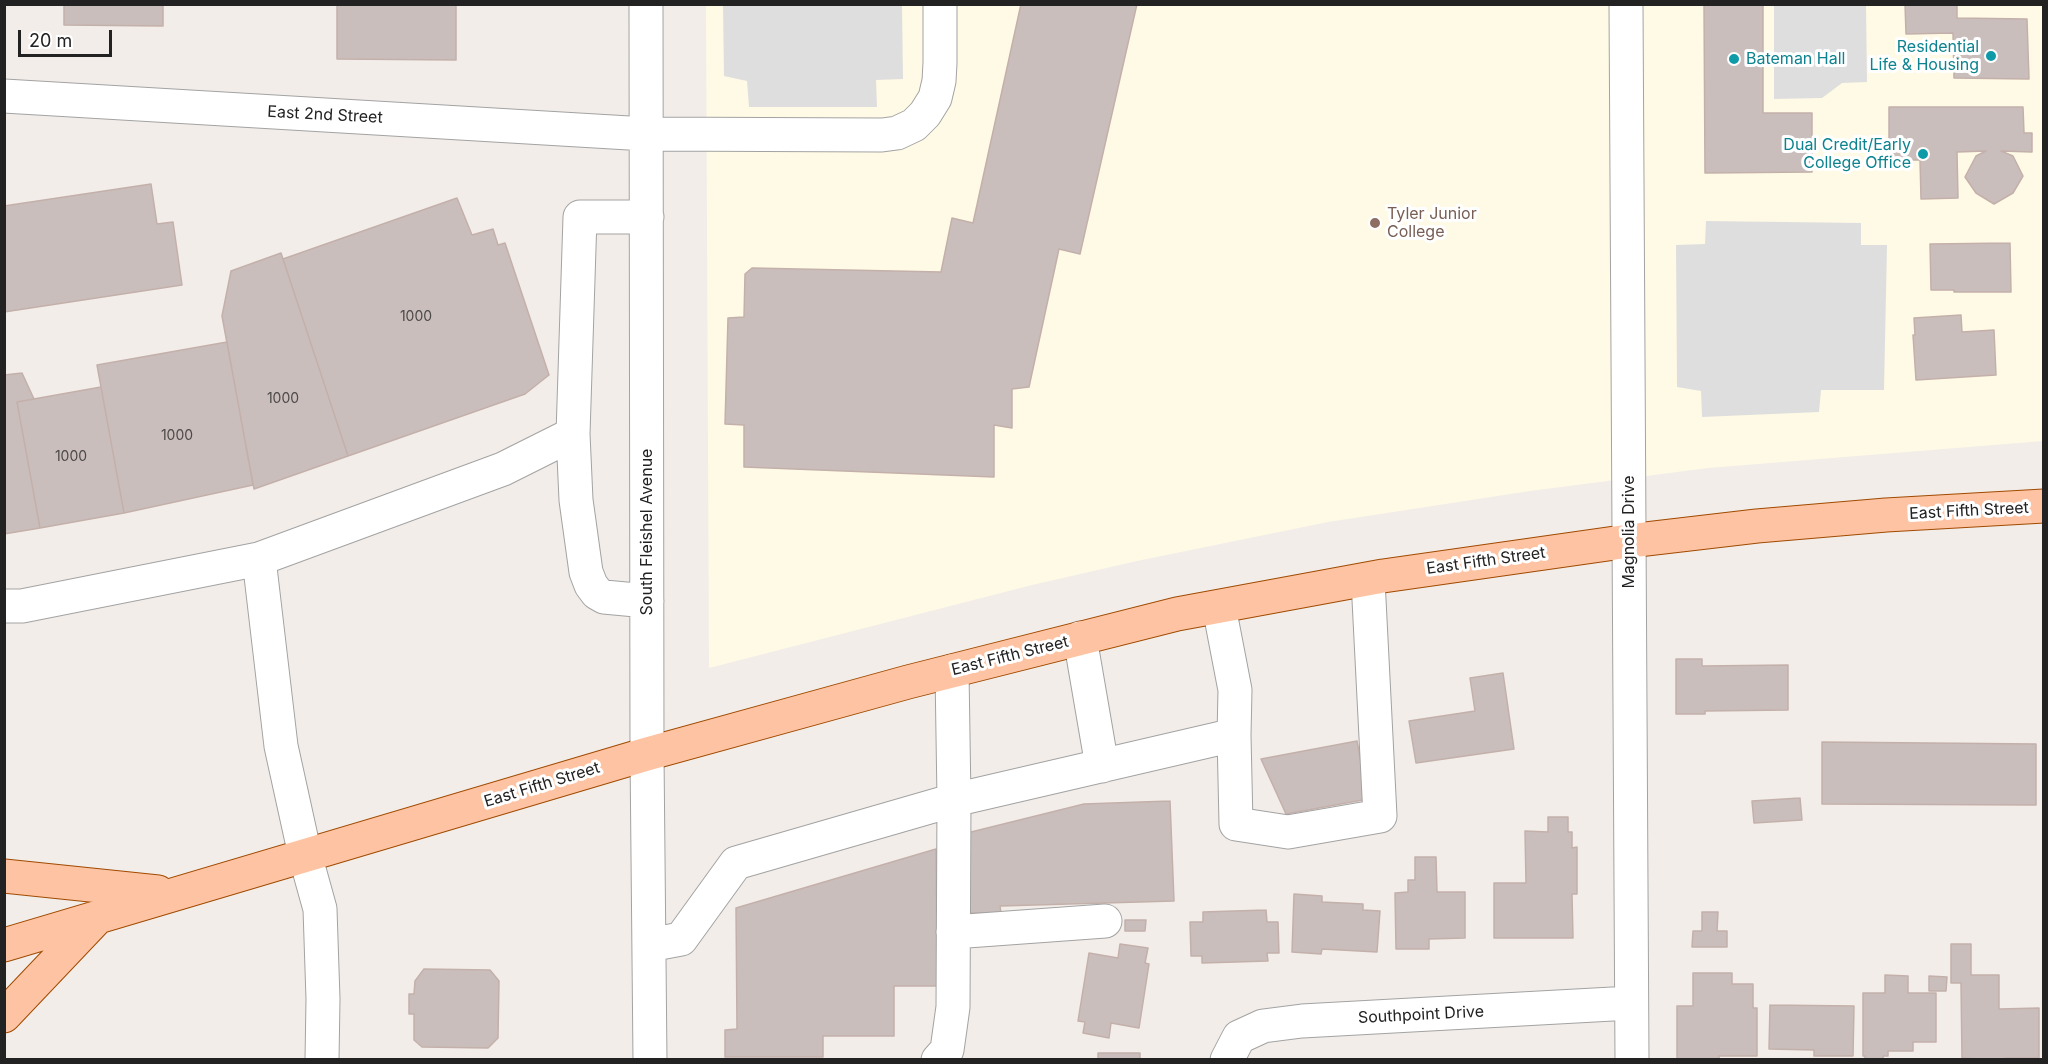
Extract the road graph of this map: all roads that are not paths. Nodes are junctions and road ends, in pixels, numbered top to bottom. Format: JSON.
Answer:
{"nodes":[{"id":1,"x":646,"y":4,"type":"edge"},
{"id":2,"x":940,"y":4,"type":"edge"},
{"id":3,"x":1626,"y":4,"type":"edge"},
{"id":4,"x":4,"y":96,"type":"edge"},
{"id":5,"x":646,"y":134,"type":"junction"},
{"id":6,"x":646,"y":217,"type":"junction"},
{"id":7,"x":573,"y":434,"type":"junction"},
{"id":8,"x":2043,"y":507,"type":"edge"},
{"id":9,"x":1629,"y":541,"type":"junction"},
{"id":10,"x":260,"y":559,"type":"junction"},
{"id":11,"x":1368,"y":579,"type":"junction"},
{"id":12,"x":647,"y":602,"type":"junction"},
{"id":13,"x":4,"y":606,"type":"edge"},
{"id":14,"x":1219,"y":607,"type":"junction"},
{"id":15,"x":1080,"y":638,"type":"junction"},
{"id":16,"x":952,"y":671,"type":"junction"},
{"id":17,"x":1234,"y":735,"type":"junction"},
{"id":18,"x":647,"y":754,"type":"junction"},
{"id":19,"x":1102,"y":766,"type":"junction"},
{"id":20,"x":954,"y":800,"type":"junction"},
{"id":21,"x":305,"y":855,"type":"junction"},
{"id":22,"x":4,"y":876,"type":"edge"},
{"id":23,"x":174,"y":894,"type":"junction"},
{"id":24,"x":99,"y":916,"type":"junction"},
{"id":25,"x":1105,"y":921,"type":"dead end"},
{"id":26,"x":953,"y":932,"type":"junction"},
{"id":27,"x":4,"y":945,"type":"edge"},
{"id":28,"x":649,"y":945,"type":"junction"},
{"id":29,"x":1631,"y":1003,"type":"junction"},
{"id":30,"x":4,"y":1016,"type":"edge"},
{"id":31,"x":322,"y":1059,"type":"edge"},
{"id":32,"x":650,"y":1059,"type":"edge"},
{"id":33,"x":938,"y":1059,"type":"edge"},
{"id":34,"x":1227,"y":1059,"type":"edge"},
{"id":35,"x":1632,"y":1059,"type":"edge"}],
"edges":[{"from":1,"to":5,"type":"street","name":"South Fleishel Avenue"},
{"from":2,"to":5,"type":"street","name":"East 2nd Street"},
{"from":3,"to":9,"type":"street","name":"Magnolia Drive"},
{"from":4,"to":5,"type":"street","name":"East 2nd Street"},
{"from":5,"to":6,"type":"street","name":"South Fleishel Avenue"},
{"from":6,"to":7,"type":"street"},
{"from":6,"to":12,"type":"street","name":"South Fleishel Avenue"},
{"from":7,"to":10,"type":"street"},
{"from":7,"to":12,"type":"street"},
{"from":8,"to":9,"type":"main road","name":"East Fifth Street"},
{"from":9,"to":11,"type":"main road","name":"East Fifth Street"},
{"from":9,"to":29,"type":"street","name":"Magnolia Drive"},
{"from":10,"to":13,"type":"street"},
{"from":10,"to":21,"type":"street"},
{"from":11,"to":14,"type":"main road","name":"East Fifth Street"},
{"from":11,"to":17,"type":"street"},
{"from":12,"to":18,"type":"street","name":"South Fleishel Avenue"},
{"from":14,"to":15,"type":"main road","name":"East Fifth Street"},
{"from":14,"to":17,"type":"street"},
{"from":15,"to":16,"type":"main road","name":"East Fifth Street"},
{"from":15,"to":19,"type":"street"},
{"from":16,"to":18,"type":"main road","name":"East Fifth Street"},
{"from":16,"to":20,"type":"street"},
{"from":17,"to":19,"type":"street"},
{"from":18,"to":21,"type":"main road","name":"East Fifth Street"},
{"from":18,"to":28,"type":"street","name":"South Fleishel Avenue"},
{"from":19,"to":20,"type":"street"},
{"from":20,"to":26,"type":"street"},
{"from":20,"to":28,"type":"street"},
{"from":21,"to":23,"type":"main road","name":"East Fifth Street"},
{"from":21,"to":31,"type":"street"},
{"from":22,"to":23,"type":"main road"},
{"from":23,"to":24,"type":"main road","name":"East Fifth Street"},
{"from":24,"to":27,"type":"main road","name":"East Fifth Street"},
{"from":24,"to":30,"type":"main road"},
{"from":25,"to":26,"type":"street"},
{"from":26,"to":33,"type":"street"},
{"from":28,"to":32,"type":"street","name":"South Fleishel Avenue"},
{"from":29,"to":34,"type":"street","name":"Southpoint Drive"},
{"from":29,"to":35,"type":"street","name":"Magnolia Drive"}]}
